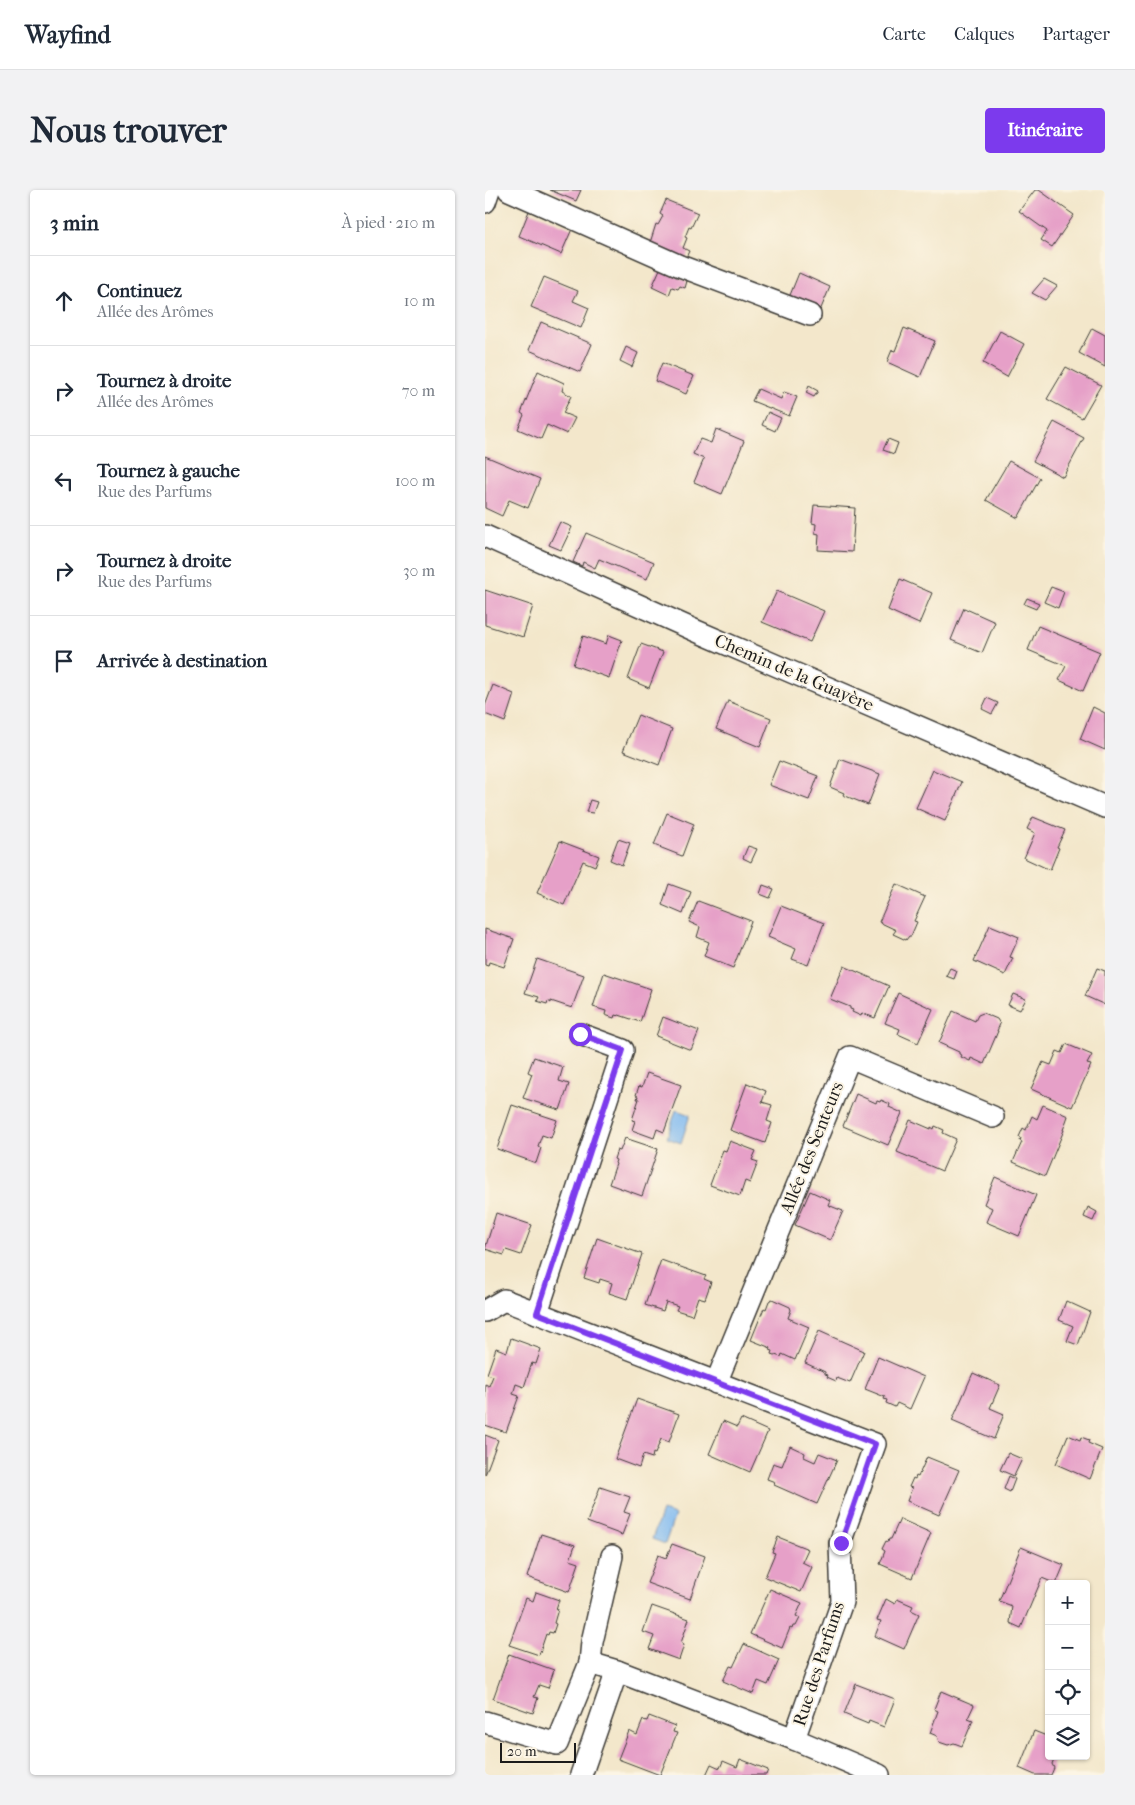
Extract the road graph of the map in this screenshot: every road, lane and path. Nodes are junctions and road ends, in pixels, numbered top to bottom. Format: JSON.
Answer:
{"nodes":[{"id":1,"x":489,"y":190,"type":"edge"},
{"id":2,"x":509,"y":190,"type":"edge"},
{"id":3,"x":485,"y":202,"type":"edge"},
{"id":4,"x":810,"y":315,"type":"dead end"},
{"id":5,"x":485,"y":536,"type":"edge"},
{"id":6,"x":1105,"y":807,"type":"edge"},
{"id":7,"x":580,"y":1034,"type":"dead end"},
{"id":8,"x":993,"y":1117,"type":"dead end"},
{"id":9,"x":485,"y":1311,"type":"edge"},
{"id":10,"x":537,"y":1313,"type":"junction"},
{"id":11,"x":715,"y":1383,"type":"junction"},
{"id":12,"x":612,"y":1556,"type":"dead end"},
{"id":13,"x":590,"y":1663,"type":"junction"},
{"id":14,"x":617,"y":1671,"type":"junction"},
{"id":15,"x":485,"y":1722,"type":"edge"},
{"id":16,"x":794,"y":1739,"type":"junction"},
{"id":17,"x":557,"y":1744,"type":"junction"},
{"id":18,"x":588,"y":1752,"type":"junction"},
{"id":19,"x":581,"y":1775,"type":"edge"},
{"id":20,"x":879,"y":1775,"type":"edge"}],
"edges":[{"from":1,"to":3,"type":"street"},
{"from":2,"to":4,"type":"street"},
{"from":5,"to":6,"type":"street","name":"Chemin de la Guayère"},
{"from":7,"to":10,"type":"street"},
{"from":8,"to":11,"type":"street","name":"Allée des Senteurs"},
{"from":9,"to":10,"type":"street","name":"Rue des Parfums"},
{"from":10,"to":11,"type":"street","name":"Rue des Parfums"},
{"from":11,"to":16,"type":"street","name":"Rue des Parfums"},
{"from":12,"to":13,"type":"street"},
{"from":13,"to":14,"type":"street"},
{"from":13,"to":17,"type":"street"},
{"from":14,"to":16,"type":"street"},
{"from":14,"to":18,"type":"street"},
{"from":15,"to":17,"type":"street"},
{"from":16,"to":20,"type":"street"},
{"from":17,"to":18,"type":"street"},
{"from":18,"to":19,"type":"street"}]}
